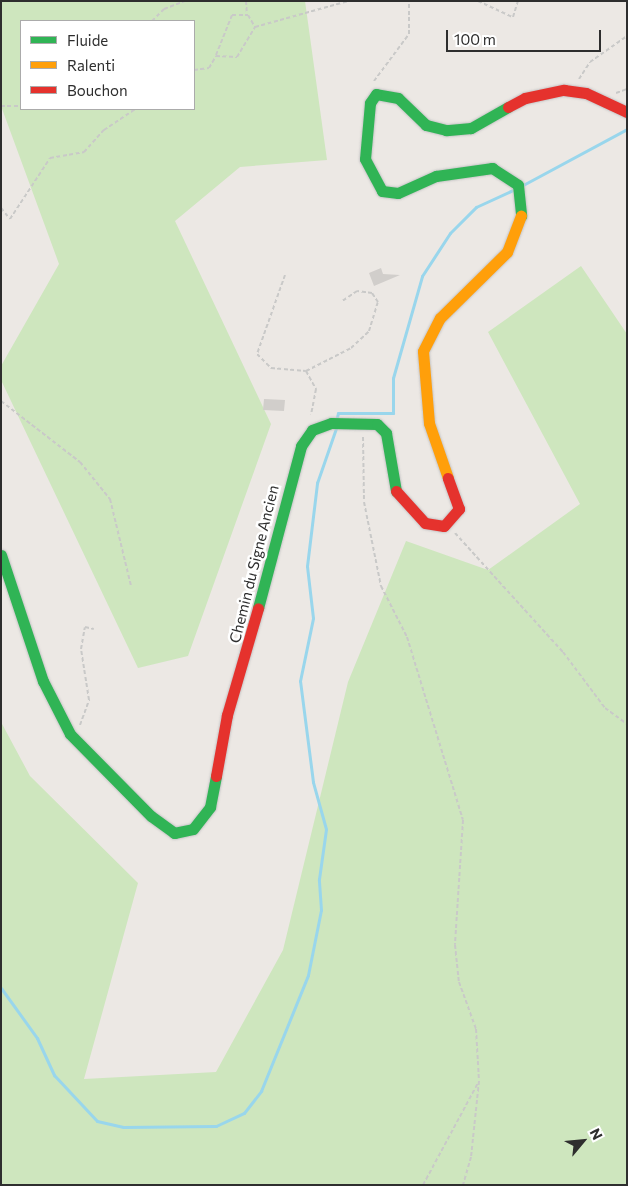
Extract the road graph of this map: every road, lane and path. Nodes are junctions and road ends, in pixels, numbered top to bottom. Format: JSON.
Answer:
{"nodes":[{"id":1,"x":185,"y":1,"type":"edge"},
{"id":2,"x":246,"y":1,"type":"edge"},
{"id":3,"x":348,"y":1,"type":"edge"},
{"id":4,"x":409,"y":1,"type":"edge"},
{"id":5,"x":478,"y":1,"type":"edge"},
{"id":6,"x":518,"y":1,"type":"edge"},
{"id":7,"x":248,"y":15,"type":"junction"},
{"id":8,"x":153,"y":20,"type":"edge"},
{"id":9,"x":255,"y":27,"type":"junction"},
{"id":10,"x":627,"y":36,"type":"edge"},
{"id":11,"x":216,"y":56,"type":"junction"},
{"id":12,"x":195,"y":70,"type":"edge"},
{"id":13,"x":567,"y":91,"type":"junction"},
{"id":14,"x":376,"y":94,"type":"junction"},
{"id":15,"x":1,"y":106,"type":"edge"},
{"id":16,"x":20,"y":106,"type":"edge"},
{"id":17,"x":134,"y":110,"type":"edge"},
{"id":18,"x":627,"y":112,"type":"edge"},
{"id":19,"x":1,"y":208,"type":"edge"},
{"id":20,"x":285,"y":275,"type":"dead end"},
{"id":21,"x":342,"y":301,"type":"dead end"},
{"id":22,"x":306,"y":371,"type":"junction"},
{"id":23,"x":1,"y":401,"type":"edge"},
{"id":24,"x":363,"y":422,"type":"junction"},
{"id":25,"x":312,"y":430,"type":"junction"},
{"id":26,"x":448,"y":525,"type":"junction"},
{"id":27,"x":1,"y":555,"type":"edge"},
{"id":28,"x":131,"y":586,"type":"dead end"},
{"id":29,"x":94,"y":628,"type":"dead end"},
{"id":30,"x":627,"y":724,"type":"edge"},
{"id":31,"x":74,"y":738,"type":"junction"},
{"id":32,"x":479,"y":1081,"type":"junction"},
{"id":33,"x":424,"y":1185,"type":"edge"},
{"id":34,"x":463,"y":1185,"type":"edge"}],
"edges":[{"from":1,"to":8,"type":"path"},
{"from":2,"to":7,"type":"path"},
{"from":3,"to":9,"type":"path"},
{"from":4,"to":14,"type":"path"},
{"from":5,"to":6,"type":"path"},
{"from":7,"to":9,"type":"path"},
{"from":7,"to":11,"type":"path"},
{"from":9,"to":11,"type":"path"},
{"from":10,"to":13,"type":"path"},
{"from":11,"to":12,"type":"path"},
{"from":13,"to":14,"type":"street"},
{"from":13,"to":18,"type":"street"},
{"from":14,"to":26,"type":"street"},
{"from":15,"to":16,"type":"path"},
{"from":17,"to":19,"type":"path"},
{"from":20,"to":22,"type":"path"},
{"from":21,"to":22,"type":"path"},
{"from":22,"to":25,"type":"path"},
{"from":23,"to":28,"type":"path"},
{"from":24,"to":25,"type":"street"},
{"from":24,"to":26,"type":"street"},
{"from":24,"to":32,"type":"path"},
{"from":25,"to":31,"type":"street","name":"Chemin du Signe Ancien"},
{"from":26,"to":30,"type":"path"},
{"from":27,"to":31,"type":"street","name":"Chemin du Signe Ancien"},
{"from":29,"to":31,"type":"path"},
{"from":32,"to":33,"type":"path"},
{"from":32,"to":34,"type":"path"}]}
